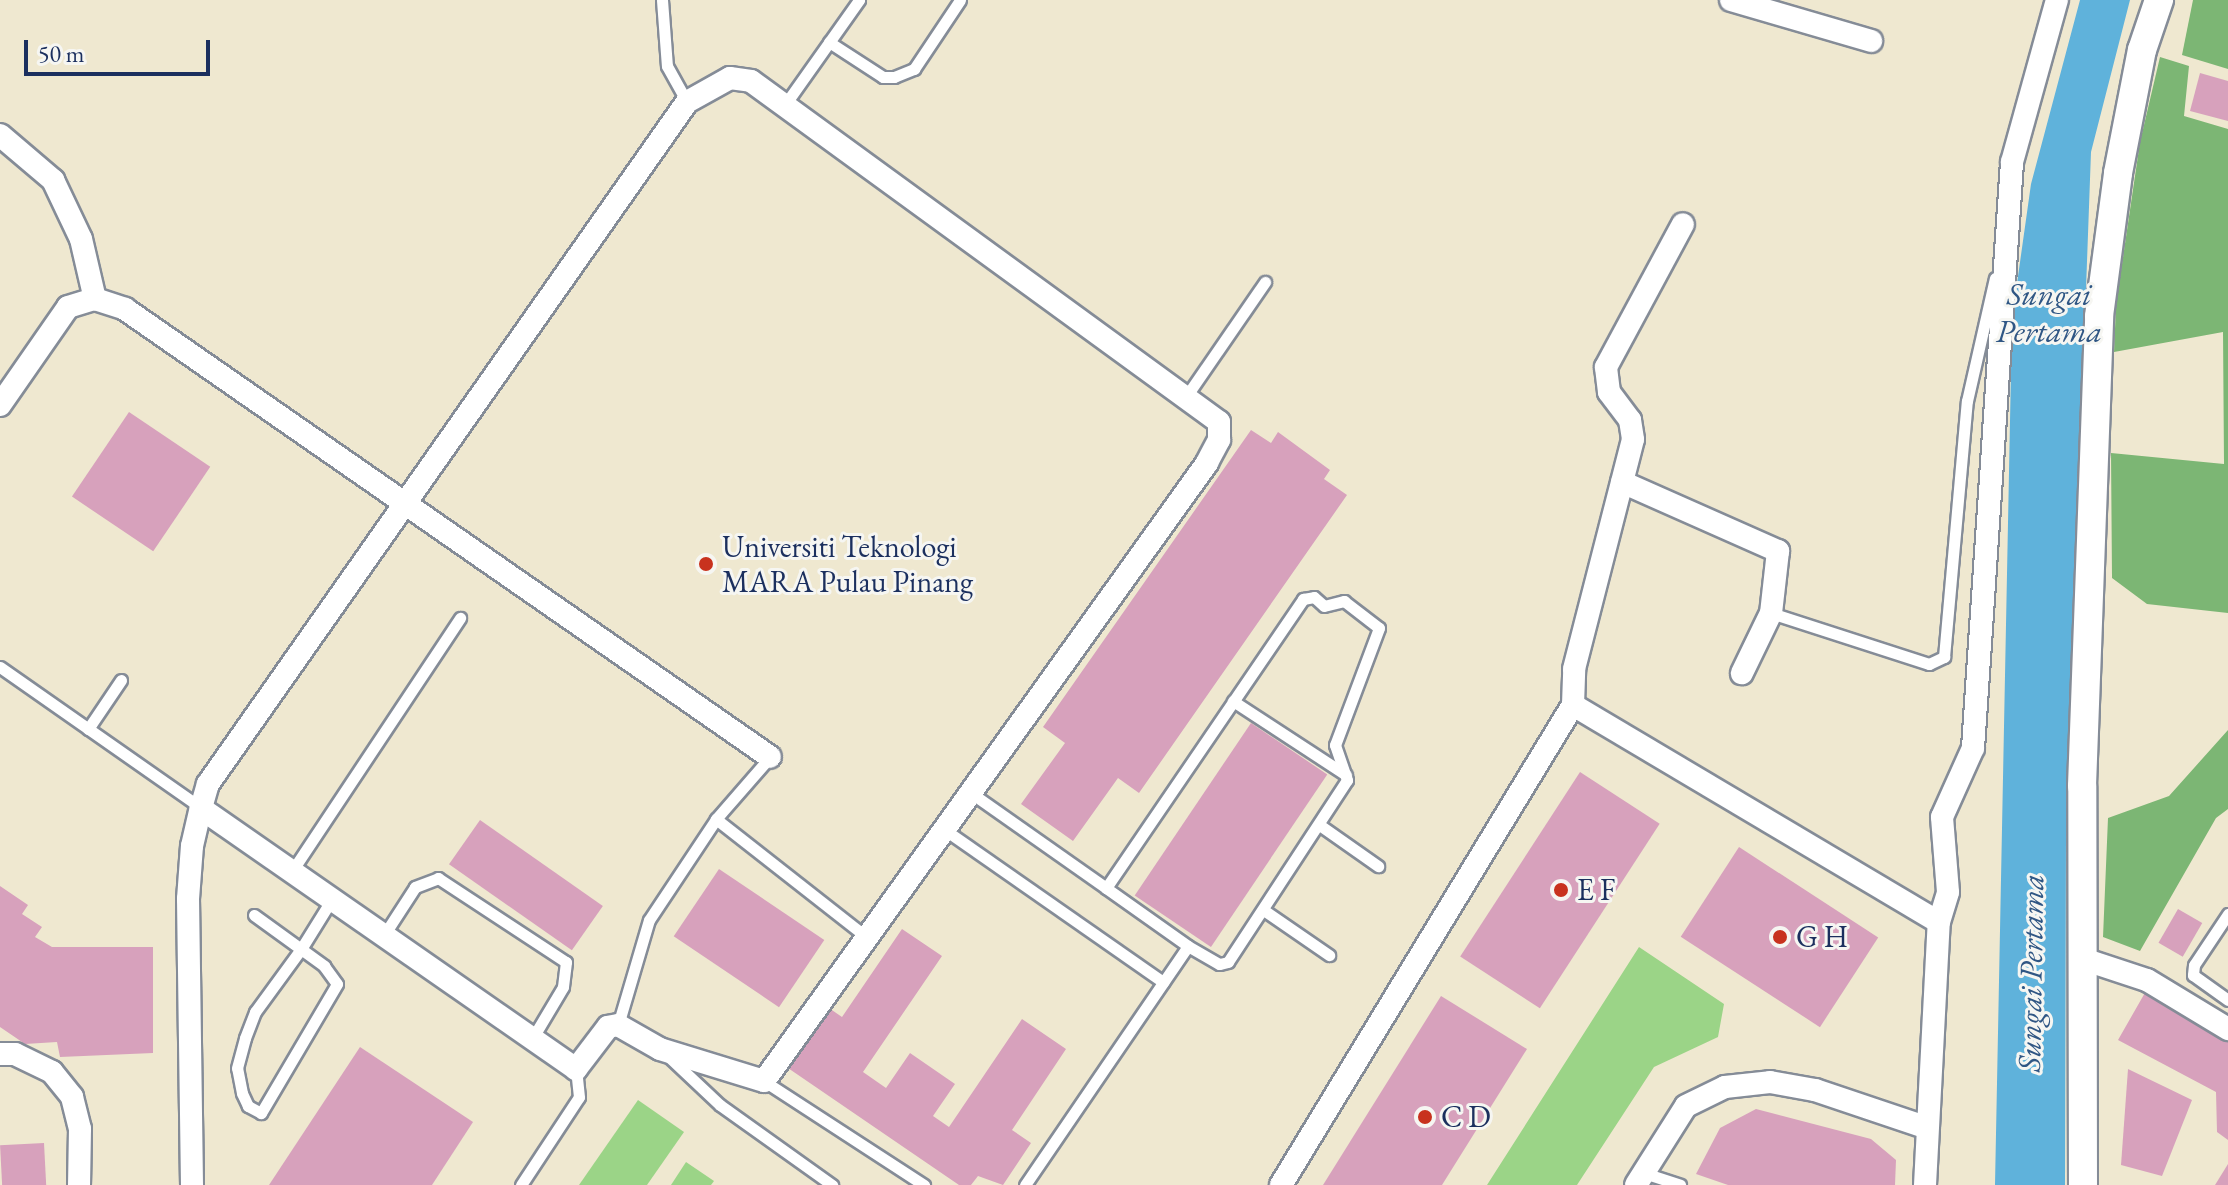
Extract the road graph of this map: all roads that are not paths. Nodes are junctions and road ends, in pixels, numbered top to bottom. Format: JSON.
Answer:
{"nodes":[{"id":1,"x":662,"y":0,"type":"edge"},
{"id":2,"x":859,"y":0,"type":"edge"},
{"id":3,"x":960,"y":0,"type":"edge"},
{"id":4,"x":1731,"y":0,"type":"edge"},
{"id":5,"x":2057,"y":0,"type":"edge"},
{"id":6,"x":2159,"y":0,"type":"edge"},
{"id":7,"x":1871,"y":41,"type":"dead end"},
{"id":8,"x":829,"y":42,"type":"junction"},
{"id":9,"x":687,"y":102,"type":"junction"},
{"id":10,"x":784,"y":107,"type":"junction"},
{"id":11,"x":0,"y":135,"type":"edge"},
{"id":12,"x":2008,"y":200,"type":"junction"},
{"id":13,"x":1683,"y":224,"type":"dead end"},
{"id":14,"x":1265,"y":282,"type":"dead end"},
{"id":15,"x":95,"y":299,"type":"junction"},
{"id":16,"x":1185,"y":398,"type":"junction"},
{"id":17,"x":0,"y":405,"type":"edge"},
{"id":18,"x":1622,"y":482,"type":"junction"},
{"id":19,"x":405,"y":506,"type":"junction"},
{"id":20,"x":1771,"y":613,"type":"junction"},
{"id":21,"x":460,"y":618,"type":"dead end"},
{"id":22,"x":0,"y":667,"type":"edge"},
{"id":23,"x":1742,"y":673,"type":"dead end"},
{"id":24,"x":121,"y":680,"type":"dead end"},
{"id":25,"x":1233,"y":701,"type":"junction"},
{"id":26,"x":1573,"y":705,"type":"junction"},
{"id":27,"x":88,"y":729,"type":"junction"},
{"id":28,"x":770,"y":757,"type":"joint"},
{"id":29,"x":1348,"y":776,"type":"junction"},
{"id":30,"x":971,"y":793,"type":"junction"},
{"id":31,"x":201,"y":808,"type":"junction"},
{"id":32,"x":716,"y":819,"type":"junction"},
{"id":33,"x":1321,"y":826,"type":"junction"},
{"id":34,"x":945,"y":830,"type":"junction"},
{"id":35,"x":1378,"y":866,"type":"dead end"},
{"id":36,"x":292,"y":871,"type":"junction"},
{"id":37,"x":1106,"y":888,"type":"junction"},
{"id":38,"x":332,"y":899,"type":"junction"},
{"id":39,"x":1265,"y":911,"type":"junction"},
{"id":40,"x":2228,"y":914,"type":"edge"},
{"id":41,"x":254,"y":915,"type":"dead end"},
{"id":42,"x":1939,"y":922,"type":"junction"},
{"id":43,"x":384,"y":935,"type":"junction"},
{"id":44,"x":868,"y":938,"type":"junction"},
{"id":45,"x":1188,"y":946,"type":"junction"},
{"id":46,"x":301,"y":949,"type":"junction"},
{"id":47,"x":1329,"y":955,"type":"dead end"},
{"id":48,"x":2083,"y":959,"type":"junction"},
{"id":49,"x":1163,"y":982,"type":"junction"},
{"id":50,"x":2228,"y":1000,"type":"edge"},
{"id":51,"x":618,"y":1025,"type":"junction"},
{"id":52,"x":2228,"y":1029,"type":"edge"},
{"id":53,"x":532,"y":1039,"type":"junction"},
{"id":54,"x":660,"y":1049,"type":"junction"},
{"id":55,"x":0,"y":1054,"type":"edge"},
{"id":56,"x":576,"y":1069,"type":"junction"},
{"id":57,"x":764,"y":1081,"type":"junction"},
{"id":58,"x":1925,"y":1127,"type":"junction"},
{"id":59,"x":1640,"y":1179,"type":"edge"},
{"id":60,"x":79,"y":1185,"type":"edge"},
{"id":61,"x":192,"y":1185,"type":"edge"},
{"id":62,"x":521,"y":1185,"type":"edge"},
{"id":63,"x":832,"y":1185,"type":"edge"},
{"id":64,"x":924,"y":1185,"type":"edge"},
{"id":65,"x":1025,"y":1185,"type":"edge"},
{"id":66,"x":1281,"y":1185,"type":"edge"},
{"id":67,"x":1680,"y":1185,"type":"edge"},
{"id":68,"x":1925,"y":1185,"type":"edge"},
{"id":69,"x":2083,"y":1185,"type":"edge"}],
"edges":[{"from":1,"to":9,"type":"lane"},
{"from":2,"to":8,"type":"lane"},
{"from":3,"to":8,"type":"lane"},
{"from":4,"to":7,"type":"street"},
{"from":5,"to":12,"type":"street"},
{"from":6,"to":48,"type":"street"},
{"from":8,"to":10,"type":"lane"},
{"from":9,"to":10,"type":"street"},
{"from":9,"to":19,"type":"street"},
{"from":10,"to":16,"type":"street"},
{"from":11,"to":15,"type":"street"},
{"from":12,"to":20,"type":"lane"},
{"from":12,"to":42,"type":"street"},
{"from":13,"to":18,"type":"street"},
{"from":14,"to":16,"type":"lane"},
{"from":15,"to":17,"type":"street"},
{"from":15,"to":19,"type":"street"},
{"from":16,"to":30,"type":"street"},
{"from":18,"to":20,"type":"street"},
{"from":18,"to":26,"type":"street"},
{"from":19,"to":28,"type":"street"},
{"from":19,"to":31,"type":"street"},
{"from":20,"to":23,"type":"street"},
{"from":21,"to":36,"type":"lane"},
{"from":22,"to":27,"type":"lane"},
{"from":24,"to":27,"type":"lane"},
{"from":25,"to":29,"type":"lane"},
{"from":25,"to":29,"type":"lane"},
{"from":25,"to":37,"type":"lane"},
{"from":26,"to":42,"type":"street"},
{"from":26,"to":66,"type":"street"},
{"from":27,"to":31,"type":"lane"},
{"from":28,"to":32,"type":"lane"},
{"from":29,"to":33,"type":"lane"},
{"from":30,"to":34,"type":"street"},
{"from":30,"to":37,"type":"lane"},
{"from":31,"to":36,"type":"street"},
{"from":31,"to":61,"type":"street"},
{"from":32,"to":44,"type":"lane"},
{"from":32,"to":51,"type":"lane"},
{"from":33,"to":35,"type":"lane"},
{"from":33,"to":39,"type":"lane"},
{"from":34,"to":44,"type":"street"},
{"from":34,"to":49,"type":"lane"},
{"from":36,"to":38,"type":"street"},
{"from":37,"to":45,"type":"lane"},
{"from":38,"to":43,"type":"street"},
{"from":38,"to":46,"type":"lane"},
{"from":39,"to":45,"type":"lane"},
{"from":39,"to":47,"type":"lane"},
{"from":40,"to":50,"type":"lane"},
{"from":41,"to":46,"type":"lane"},
{"from":42,"to":58,"type":"street"},
{"from":43,"to":53,"type":"street"},
{"from":43,"to":53,"type":"lane"},
{"from":44,"to":57,"type":"street"},
{"from":45,"to":49,"type":"lane"},
{"from":46,"to":46,"type":"lane"},
{"from":48,"to":52,"type":"street"},
{"from":48,"to":69,"type":"street"},
{"from":49,"to":65,"type":"lane"},
{"from":51,"to":54,"type":"street"},
{"from":51,"to":56,"type":"street"},
{"from":53,"to":56,"type":"street"},
{"from":54,"to":57,"type":"street"},
{"from":54,"to":63,"type":"lane"},
{"from":55,"to":60,"type":"street"},
{"from":56,"to":62,"type":"lane"},
{"from":57,"to":64,"type":"lane"},
{"from":58,"to":59,"type":"street"},
{"from":58,"to":68,"type":"street"},
{"from":59,"to":67,"type":"lane"}]}
